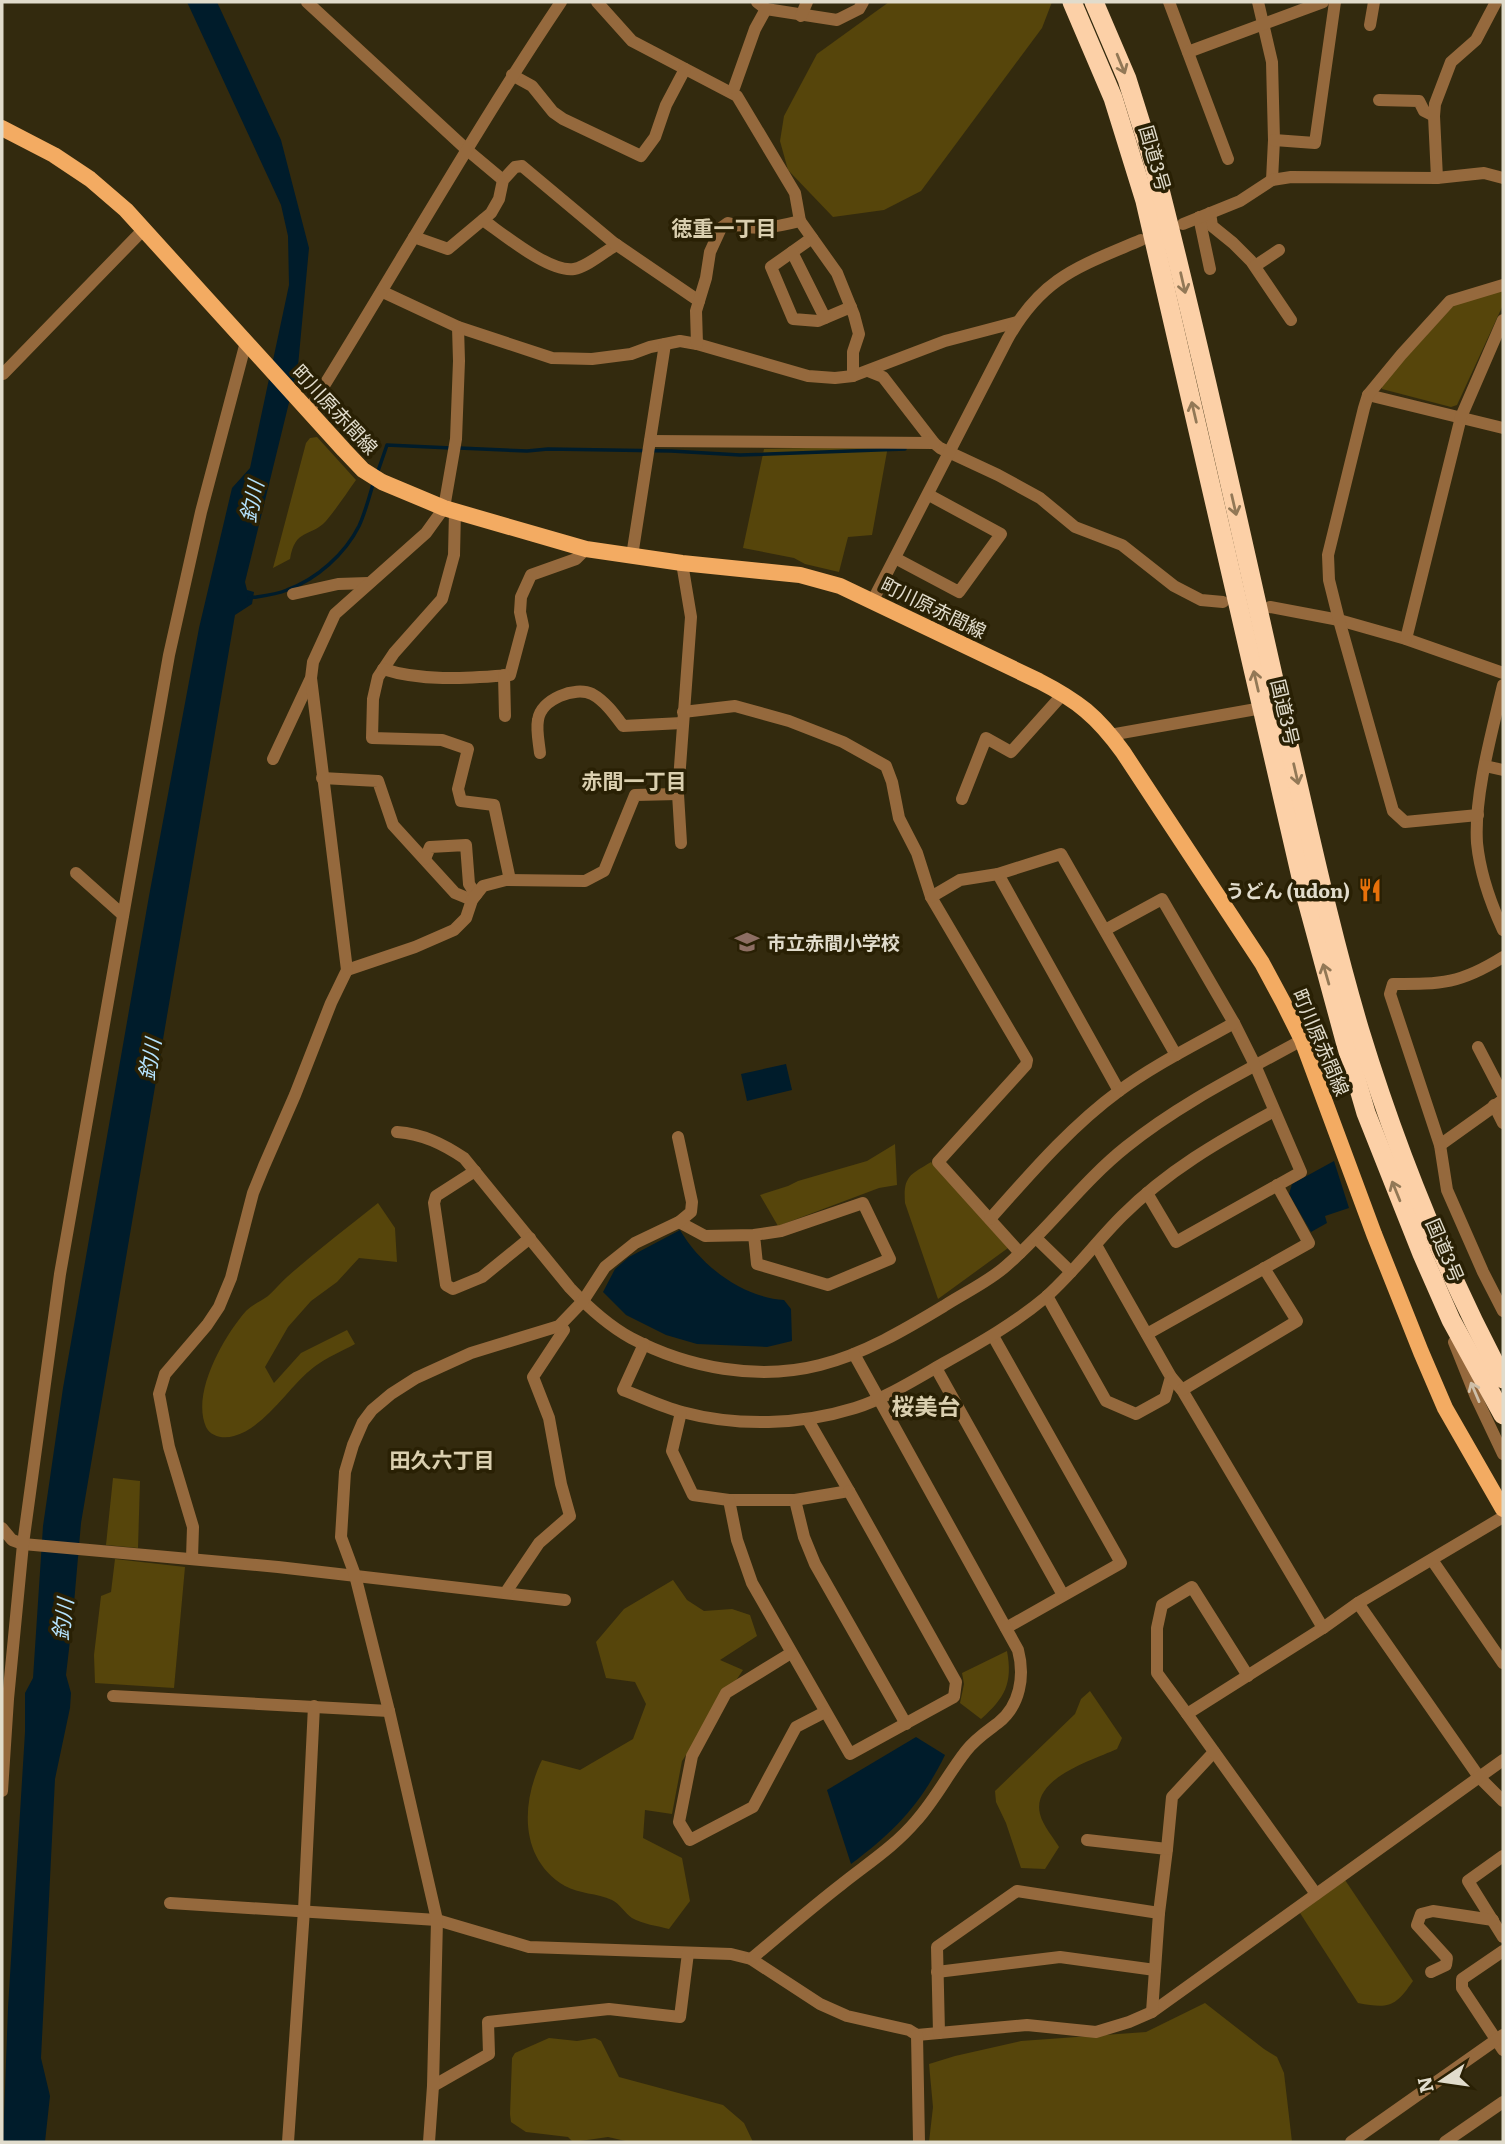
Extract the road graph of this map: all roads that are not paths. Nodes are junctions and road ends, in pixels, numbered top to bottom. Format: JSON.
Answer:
{"nodes":[{"id":1,"x":307,"y":2,"type":"edge"},
{"id":2,"x":561,"y":2,"type":"edge"},
{"id":3,"x":597,"y":2,"type":"edge"},
{"id":4,"x":807,"y":2,"type":"edge"},
{"id":5,"x":863,"y":2,"type":"edge"},
{"id":6,"x":1072,"y":2,"type":"edge"},
{"id":7,"x":1094,"y":2,"type":"edge"},
{"id":8,"x":1170,"y":2,"type":"edge"},
{"id":9,"x":1258,"y":2,"type":"edge"},
{"id":10,"x":1323,"y":2,"type":"edge"},
{"id":11,"x":1335,"y":2,"type":"edge"},
{"id":12,"x":1374,"y":2,"type":"edge"},
{"id":13,"x":1496,"y":2,"type":"edge"},
{"id":14,"x":761,"y":6,"type":"edge"},
{"id":15,"x":802,"y":16,"type":"junction"},
{"id":16,"x":1264,"y":24,"type":"junction"},
{"id":17,"x":1370,"y":25,"type":"dead end"},
{"id":18,"x":1188,"y":52,"type":"junction"},
{"id":19,"x":685,"y":69,"type":"junction"},
{"id":20,"x":512,"y":75,"type":"junction"},
{"id":21,"x":734,"y":88,"type":"dead end"},
{"id":22,"x":1379,"y":100,"type":"dead end"},
{"id":23,"x":1434,"y":116,"type":"junction"},
{"id":24,"x":2,"y":128,"type":"edge"},
{"id":25,"x":1274,"y":140,"type":"junction"},
{"id":26,"x":466,"y":149,"type":"junction"},
{"id":27,"x":1228,"y":159,"type":"dead end"},
{"id":28,"x":1437,"y":178,"type":"junction"},
{"id":29,"x":1503,"y":178,"type":"edge"},
{"id":30,"x":503,"y":180,"type":"junction"},
{"id":31,"x":1272,"y":180,"type":"junction"},
{"id":32,"x":1204,"y":215,"type":"junction"},
{"id":33,"x":483,"y":220,"type":"junction"},
{"id":34,"x":800,"y":221,"type":"junction"},
{"id":35,"x":1183,"y":223,"type":"dead end"},
{"id":36,"x":144,"y":229,"type":"junction"},
{"id":37,"x":414,"y":237,"type":"junction"},
{"id":38,"x":812,"y":238,"type":"junction"},
{"id":39,"x":1141,"y":240,"type":"dead end"},
{"id":40,"x":617,"y":245,"type":"junction"},
{"id":41,"x":1279,"y":250,"type":"dead end"},
{"id":42,"x":792,"y":252,"type":"junction"},
{"id":43,"x":1255,"y":266,"type":"junction"},
{"id":44,"x":1210,"y":269,"type":"dead end"},
{"id":45,"x":1503,"y":285,"type":"edge"},
{"id":46,"x":383,"y":292,"type":"junction"},
{"id":47,"x":699,"y":301,"type":"junction"},
{"id":48,"x":851,"y":307,"type":"junction"},
{"id":49,"x":825,"y":318,"type":"junction"},
{"id":50,"x":1291,"y":320,"type":"dead end"},
{"id":51,"x":1503,"y":320,"type":"edge"},
{"id":52,"x":1017,"y":322,"type":"junction"},
{"id":53,"x":458,"y":327,"type":"junction"},
{"id":54,"x":246,"y":342,"type":"junction"},
{"id":55,"x":664,"y":344,"type":"junction"},
{"id":56,"x":697,"y":344,"type":"junction"},
{"id":57,"x":868,"y":371,"type":"junction"},
{"id":58,"x":3,"y":374,"type":"edge"},
{"id":59,"x":853,"y":376,"type":"junction"},
{"id":60,"x":1368,"y":395,"type":"junction"},
{"id":61,"x":309,"y":412,"type":"junction"},
{"id":62,"x":1461,"y":417,"type":"junction"},
{"id":63,"x":1503,"y":428,"type":"edge"},
{"id":64,"x":650,"y":441,"type":"junction"},
{"id":65,"x":934,"y":443,"type":"junction"},
{"id":66,"x":948,"y":453,"type":"junction"},
{"id":67,"x":929,"y":495,"type":"junction"},
{"id":68,"x":449,"y":509,"type":"junction"},
{"id":69,"x":586,"y":549,"type":"junction"},
{"id":70,"x":632,"y":556,"type":"junction"},
{"id":71,"x":895,"y":558,"type":"junction"},
{"id":72,"x":682,"y":563,"type":"junction"},
{"id":73,"x":368,"y":583,"type":"junction"},
{"id":74,"x":293,"y":594,"type":"dead end"},
{"id":75,"x":873,"y":600,"type":"junction"},
{"id":76,"x":1223,"y":602,"type":"dead end"},
{"id":77,"x":1270,"y":607,"type":"dead end"},
{"id":78,"x":1339,"y":620,"type":"junction"},
{"id":79,"x":1406,"y":639,"type":"junction"},
{"id":80,"x":383,"y":669,"type":"junction"},
{"id":81,"x":1503,"y":673,"type":"edge"},
{"id":82,"x":504,"y":675,"type":"junction"},
{"id":83,"x":311,"y":678,"type":"junction"},
{"id":84,"x":1503,"y":685,"type":"edge"},
{"id":85,"x":1063,"y":694,"type":"junction"},
{"id":86,"x":1262,"y":708,"type":"junction"},
{"id":87,"x":505,"y":716,"type":"dead end"},
{"id":88,"x":683,"y":718,"type":"junction"},
{"id":89,"x":1110,"y":735,"type":"junction"},
{"id":90,"x":540,"y":753,"type":"dead end"},
{"id":91,"x":273,"y":759,"type":"dead end"},
{"id":92,"x":1485,"y":766,"type":"junction"},
{"id":93,"x":1503,"y":770,"type":"edge"},
{"id":94,"x":322,"y":778,"type":"junction"},
{"id":95,"x":678,"y":794,"type":"junction"},
{"id":96,"x":962,"y":799,"type":"dead end"},
{"id":97,"x":1478,"y":815,"type":"junction"},
{"id":98,"x":681,"y":843,"type":"dead end"},
{"id":99,"x":425,"y":859,"type":"junction"},
{"id":100,"x":76,"y":873,"type":"dead end"},
{"id":101,"x":998,"y":874,"type":"junction"},
{"id":102,"x":510,"y":880,"type":"junction"},
{"id":103,"x":932,"y":897,"type":"junction"},
{"id":104,"x":474,"y":898,"type":"junction"},
{"id":105,"x":123,"y":915,"type":"junction"},
{"id":106,"x":1105,"y":930,"type":"junction"},
{"id":107,"x":1503,"y":930,"type":"edge"},
{"id":108,"x":1503,"y":957,"type":"edge"},
{"id":109,"x":347,"y":970,"type":"junction"},
{"id":110,"x":1234,"y":1023,"type":"junction"},
{"id":111,"x":1302,"y":1040,"type":"junction"},
{"id":112,"x":1478,"y":1047,"type":"dead end"},
{"id":113,"x":1176,"y":1055,"type":"junction"},
{"id":114,"x":1255,"y":1065,"type":"junction"},
{"id":115,"x":1119,"y":1091,"type":"junction"},
{"id":116,"x":1500,"y":1100,"type":"edge"},
{"id":117,"x":1274,"y":1111,"type":"junction"},
{"id":118,"x":1503,"y":1124,"type":"edge"},
{"id":119,"x":397,"y":1132,"type":"dead end"},
{"id":120,"x":678,"y":1137,"type":"dead end"},
{"id":121,"x":1440,"y":1145,"type":"junction"},
{"id":122,"x":475,"y":1171,"type":"junction"},
{"id":123,"x":1277,"y":1185,"type":"junction"},
{"id":124,"x":1147,"y":1193,"type":"junction"},
{"id":125,"x":990,"y":1219,"type":"junction"},
{"id":126,"x":679,"y":1222,"type":"junction"},
{"id":127,"x":754,"y":1235,"type":"junction"},
{"id":128,"x":530,"y":1238,"type":"junction"},
{"id":129,"x":1036,"y":1238,"type":"junction"},
{"id":130,"x":1096,"y":1245,"type":"junction"},
{"id":131,"x":1020,"y":1253,"type":"junction"},
{"id":132,"x":1422,"y":1254,"type":"junction"},
{"id":133,"x":1264,"y":1268,"type":"junction"},
{"id":134,"x":1071,"y":1272,"type":"junction"},
{"id":135,"x":1047,"y":1296,"type":"junction"},
{"id":136,"x":583,"y":1301,"type":"junction"},
{"id":137,"x":1503,"y":1311,"type":"edge"},
{"id":138,"x":559,"y":1326,"type":"junction"},
{"id":139,"x":1147,"y":1334,"type":"junction"},
{"id":140,"x":993,"y":1336,"type":"junction"},
{"id":141,"x":644,"y":1343,"type":"junction"},
{"id":142,"x":854,"y":1354,"type":"junction"},
{"id":143,"x":936,"y":1368,"type":"junction"},
{"id":144,"x":1171,"y":1377,"type":"junction"},
{"id":145,"x":1503,"y":1379,"type":"edge"},
{"id":146,"x":1182,"y":1390,"type":"junction"},
{"id":147,"x":878,"y":1399,"type":"junction"},
{"id":148,"x":681,"y":1412,"type":"junction"},
{"id":149,"x":1503,"y":1415,"type":"edge"},
{"id":150,"x":808,"y":1420,"type":"junction"},
{"id":151,"x":1503,"y":1454,"type":"edge"},
{"id":152,"x":849,"y":1491,"type":"junction"},
{"id":153,"x":729,"y":1500,"type":"junction"},
{"id":154,"x":795,"y":1500,"type":"junction"},
{"id":155,"x":1503,"y":1509,"type":"edge"},
{"id":156,"x":1503,"y":1517,"type":"edge"},
{"id":157,"x":2,"y":1528,"type":"edge"},
{"id":158,"x":26,"y":1544,"type":"junction"},
{"id":159,"x":192,"y":1558,"type":"junction"},
{"id":160,"x":1432,"y":1560,"type":"junction"},
{"id":161,"x":355,"y":1575,"type":"junction"},
{"id":162,"x":506,"y":1592,"type":"junction"},
{"id":163,"x":1063,"y":1595,"type":"junction"},
{"id":164,"x":565,"y":1600,"type":"dead end"},
{"id":165,"x":1358,"y":1603,"type":"junction"},
{"id":166,"x":1006,"y":1628,"type":"junction"},
{"id":167,"x":1323,"y":1628,"type":"junction"},
{"id":168,"x":791,"y":1653,"type":"junction"},
{"id":169,"x":1503,"y":1663,"type":"edge"},
{"id":170,"x":1248,"y":1676,"type":"junction"},
{"id":171,"x":113,"y":1696,"type":"dead end"},
{"id":172,"x":314,"y":1706,"type":"junction"},
{"id":173,"x":389,"y":1711,"type":"junction"},
{"id":174,"x":825,"y":1712,"type":"junction"},
{"id":175,"x":1187,"y":1714,"type":"junction"},
{"id":176,"x":906,"y":1724,"type":"junction"},
{"id":177,"x":1214,"y":1752,"type":"junction"},
{"id":178,"x":1503,"y":1760,"type":"edge"},
{"id":179,"x":1479,"y":1777,"type":"junction"},
{"id":180,"x":2,"y":1791,"type":"edge"},
{"id":181,"x":1503,"y":1801,"type":"edge"},
{"id":182,"x":1087,"y":1840,"type":"dead end"},
{"id":183,"x":1167,"y":1849,"type":"junction"},
{"id":184,"x":1503,"y":1856,"type":"edge"},
{"id":185,"x":1316,"y":1894,"type":"junction"},
{"id":186,"x":170,"y":1903,"type":"dead end"},
{"id":187,"x":304,"y":1910,"type":"junction"},
{"id":188,"x":1159,"y":1913,"type":"junction"},
{"id":189,"x":437,"y":1920,"type":"junction"},
{"id":190,"x":1493,"y":1920,"type":"junction"},
{"id":191,"x":1503,"y":1937,"type":"edge"},
{"id":192,"x":1503,"y":1951,"type":"edge"},
{"id":193,"x":688,"y":1953,"type":"junction"},
{"id":194,"x":751,"y":1959,"type":"junction"},
{"id":195,"x":1155,"y":1970,"type":"junction"},
{"id":196,"x":937,"y":1972,"type":"junction"},
{"id":197,"x":1431,"y":1972,"type":"dead end"},
{"id":198,"x":1152,"y":2012,"type":"junction"},
{"id":199,"x":939,"y":2033,"type":"junction"},
{"id":200,"x":917,"y":2035,"type":"junction"},
{"id":201,"x":1501,"y":2042,"type":"edge"},
{"id":202,"x":433,"y":2086,"type":"junction"},
{"id":203,"x":1503,"y":2102,"type":"edge"},
{"id":204,"x":288,"y":2142,"type":"edge"},
{"id":205,"x":429,"y":2142,"type":"edge"},
{"id":206,"x":919,"y":2142,"type":"edge"},
{"id":207,"x":1351,"y":2142,"type":"edge"},
{"id":208,"x":1445,"y":2142,"type":"edge"}],
"edges":[{"from":1,"to":26,"type":"street"},
{"from":2,"to":20,"type":"street"},
{"from":3,"to":19,"type":"street"},
{"from":4,"to":15,"type":"street"},
{"from":5,"to":15,"type":"street"},
{"from":86,"to":6,"type":"highway","name":"国道3号","one_way":true},
{"from":7,"to":145,"type":"highway","name":"国道3号","one_way":true},
{"from":8,"to":18,"type":"street"},
{"from":9,"to":16,"type":"street"},
{"from":10,"to":16,"type":"street"},
{"from":11,"to":25,"type":"street"},
{"from":12,"to":17,"type":"street"},
{"from":13,"to":23,"type":"street"},
{"from":14,"to":15,"type":"street"},
{"from":14,"to":21,"type":"street"},
{"from":16,"to":18,"type":"street"},
{"from":16,"to":25,"type":"street"},
{"from":18,"to":27,"type":"street"},
{"from":19,"to":20,"type":"street"},
{"from":19,"to":34,"type":"street"},
{"from":20,"to":26,"type":"street"},
{"from":22,"to":23,"type":"street"},
{"from":23,"to":28,"type":"street"},
{"from":24,"to":36,"type":"main road","name":"町川原赤間線"},
{"from":25,"to":31,"type":"street"},
{"from":26,"to":30,"type":"street"},
{"from":26,"to":37,"type":"street"},
{"from":28,"to":29,"type":"street"},
{"from":28,"to":31,"type":"street"},
{"from":30,"to":33,"type":"street"},
{"from":30,"to":40,"type":"street"},
{"from":31,"to":32,"type":"street"},
{"from":32,"to":35,"type":"street"},
{"from":32,"to":43,"type":"street"},
{"from":32,"to":44,"type":"street"},
{"from":33,"to":37,"type":"street"},
{"from":33,"to":40,"type":"street"},
{"from":34,"to":38,"type":"street"},
{"from":34,"to":47,"type":"street"},
{"from":36,"to":54,"type":"main road","name":"町川原赤間線"},
{"from":36,"to":58,"type":"street"},
{"from":37,"to":46,"type":"street"},
{"from":38,"to":42,"type":"street"},
{"from":38,"to":48,"type":"street"},
{"from":39,"to":52,"type":"street"},
{"from":40,"to":47,"type":"street"},
{"from":41,"to":43,"type":"street"},
{"from":42,"to":49,"type":"street"},
{"from":42,"to":49,"type":"street"},
{"from":43,"to":50,"type":"street"},
{"from":45,"to":60,"type":"street"},
{"from":46,"to":53,"type":"street"},
{"from":46,"to":61,"type":"street"},
{"from":47,"to":56,"type":"street"},
{"from":48,"to":49,"type":"street"},
{"from":48,"to":59,"type":"street"},
{"from":51,"to":62,"type":"street"},
{"from":52,"to":57,"type":"street"},
{"from":52,"to":66,"type":"street"},
{"from":53,"to":55,"type":"street"},
{"from":53,"to":68,"type":"street"},
{"from":54,"to":61,"type":"main road","name":"町川原赤間線"},
{"from":54,"to":105,"type":"street"},
{"from":55,"to":56,"type":"street"},
{"from":55,"to":64,"type":"street"},
{"from":56,"to":59,"type":"street"},
{"from":57,"to":59,"type":"street"},
{"from":57,"to":65,"type":"street"},
{"from":60,"to":62,"type":"street"},
{"from":60,"to":78,"type":"street"},
{"from":61,"to":68,"type":"main road","name":"町川原赤間線"},
{"from":62,"to":63,"type":"street"},
{"from":62,"to":79,"type":"street"},
{"from":64,"to":65,"type":"street"},
{"from":64,"to":70,"type":"street"},
{"from":65,"to":66,"type":"street"},
{"from":66,"to":67,"type":"street"},
{"from":66,"to":76,"type":"street"},
{"from":67,"to":71,"type":"street"},
{"from":67,"to":71,"type":"street"},
{"from":68,"to":69,"type":"main road","name":"町川原赤間線"},
{"from":68,"to":73,"type":"street"},
{"from":68,"to":80,"type":"street"},
{"from":69,"to":70,"type":"main road","name":"町川原赤間線"},
{"from":69,"to":82,"type":"street"},
{"from":70,"to":72,"type":"main road","name":"町川原赤間線"},
{"from":71,"to":75,"type":"street"},
{"from":72,"to":75,"type":"main road","name":"町川原赤間線"},
{"from":72,"to":88,"type":"street"},
{"from":73,"to":74,"type":"street"},
{"from":73,"to":83,"type":"street"},
{"from":75,"to":85,"type":"main road","name":"町川原赤間線"},
{"from":77,"to":78,"type":"street"},
{"from":78,"to":79,"type":"street"},
{"from":78,"to":97,"type":"street"},
{"from":79,"to":81,"type":"street"},
{"from":80,"to":82,"type":"street"},
{"from":80,"to":102,"type":"street"},
{"from":82,"to":87,"type":"street"},
{"from":83,"to":91,"type":"street"},
{"from":83,"to":94,"type":"street"},
{"from":84,"to":92,"type":"street"},
{"from":85,"to":89,"type":"main road","name":"町川原赤間線"},
{"from":85,"to":96,"type":"street"},
{"from":86,"to":89,"type":"street"},
{"from":132,"to":86,"type":"highway","name":"国道3号","one_way":true},
{"from":88,"to":90,"type":"street"},
{"from":88,"to":95,"type":"street"},
{"from":88,"to":103,"type":"street"},
{"from":89,"to":111,"type":"main road","name":"町川原赤間線"},
{"from":92,"to":93,"type":"street"},
{"from":92,"to":97,"type":"street"},
{"from":94,"to":99,"type":"street"},
{"from":94,"to":109,"type":"street"},
{"from":95,"to":98,"type":"street"},
{"from":95,"to":102,"type":"street"},
{"from":97,"to":107,"type":"street"},
{"from":99,"to":104,"type":"street"},
{"from":99,"to":104,"type":"street"},
{"from":100,"to":105,"type":"street"},
{"from":101,"to":103,"type":"street"},
{"from":101,"to":106,"type":"street"},
{"from":101,"to":115,"type":"street"},
{"from":102,"to":104,"type":"street"},
{"from":103,"to":125,"type":"street"},
{"from":104,"to":109,"type":"street"},
{"from":105,"to":158,"type":"street"},
{"from":106,"to":110,"type":"street"},
{"from":106,"to":113,"type":"street"},
{"from":108,"to":121,"type":"street"},
{"from":109,"to":159,"type":"street"},
{"from":110,"to":113,"type":"street"},
{"from":110,"to":114,"type":"street"},
{"from":111,"to":114,"type":"street"},
{"from":111,"to":155,"type":"main road","name":"町川原赤間線"},
{"from":112,"to":116,"type":"street"},
{"from":113,"to":115,"type":"street"},
{"from":114,"to":117,"type":"street"},
{"from":114,"to":129,"type":"street"},
{"from":115,"to":125,"type":"street"},
{"from":116,"to":118,"type":"street"},
{"from":116,"to":121,"type":"street"},
{"from":117,"to":123,"type":"street"},
{"from":117,"to":124,"type":"street"},
{"from":119,"to":122,"type":"street"},
{"from":120,"to":126,"type":"street"},
{"from":121,"to":137,"type":"street"},
{"from":122,"to":128,"type":"street"},
{"from":122,"to":128,"type":"street"},
{"from":123,"to":124,"type":"street"},
{"from":123,"to":133,"type":"street"},
{"from":124,"to":130,"type":"street"},
{"from":125,"to":131,"type":"street"},
{"from":126,"to":127,"type":"street"},
{"from":126,"to":136,"type":"street"},
{"from":127,"to":127,"type":"street"},
{"from":128,"to":136,"type":"street"},
{"from":129,"to":131,"type":"street"},
{"from":129,"to":134,"type":"street"},
{"from":130,"to":134,"type":"street"},
{"from":130,"to":139,"type":"street"},
{"from":131,"to":142,"type":"street"},
{"from":132,"to":149,"type":"highway","name":"国道3号"},
{"from":151,"to":132,"type":"street","one_way":true},
{"from":133,"to":139,"type":"street"},
{"from":133,"to":146,"type":"street"},
{"from":134,"to":135,"type":"street"},
{"from":135,"to":140,"type":"street"},
{"from":135,"to":144,"type":"street"},
{"from":136,"to":138,"type":"street"},
{"from":136,"to":141,"type":"street"},
{"from":138,"to":161,"type":"street"},
{"from":138,"to":162,"type":"street"},
{"from":139,"to":144,"type":"street"},
{"from":140,"to":143,"type":"street"},
{"from":140,"to":163,"type":"street"},
{"from":141,"to":142,"type":"street"},
{"from":141,"to":148,"type":"street"},
{"from":142,"to":147,"type":"street"},
{"from":143,"to":147,"type":"street"},
{"from":143,"to":163,"type":"street"},
{"from":144,"to":146,"type":"street"},
{"from":146,"to":167,"type":"street"},
{"from":147,"to":150,"type":"street"},
{"from":147,"to":166,"type":"street"},
{"from":148,"to":150,"type":"street"},
{"from":148,"to":153,"type":"street"},
{"from":150,"to":152,"type":"street"},
{"from":152,"to":154,"type":"street"},
{"from":152,"to":176,"type":"street"},
{"from":153,"to":154,"type":"street"},
{"from":153,"to":168,"type":"street"},
{"from":154,"to":176,"type":"street"},
{"from":156,"to":160,"type":"street"},
{"from":157,"to":158,"type":"street"},
{"from":158,"to":159,"type":"street"},
{"from":158,"to":180,"type":"street"},
{"from":159,"to":161,"type":"street"},
{"from":160,"to":165,"type":"street"},
{"from":160,"to":169,"type":"street"},
{"from":161,"to":162,"type":"street"},
{"from":161,"to":173,"type":"street"},
{"from":162,"to":164,"type":"street"},
{"from":163,"to":166,"type":"street"},
{"from":165,"to":167,"type":"street"},
{"from":165,"to":179,"type":"street"},
{"from":166,"to":194,"type":"street"},
{"from":167,"to":170,"type":"street"},
{"from":168,"to":174,"type":"street"},
{"from":168,"to":174,"type":"street"},
{"from":170,"to":175,"type":"street"},
{"from":170,"to":175,"type":"street"},
{"from":171,"to":172,"type":"street"},
{"from":172,"to":173,"type":"street"},
{"from":172,"to":187,"type":"street"},
{"from":173,"to":189,"type":"street"},
{"from":174,"to":176,"type":"street"},
{"from":175,"to":177,"type":"street"},
{"from":177,"to":183,"type":"street"},
{"from":177,"to":185,"type":"street"},
{"from":178,"to":179,"type":"street"},
{"from":179,"to":181,"type":"street"},
{"from":179,"to":185,"type":"street"},
{"from":182,"to":183,"type":"street"},
{"from":183,"to":188,"type":"street"},
{"from":184,"to":190,"type":"street"},
{"from":185,"to":198,"type":"street"},
{"from":186,"to":187,"type":"street"},
{"from":187,"to":189,"type":"street"},
{"from":187,"to":204,"type":"street"},
{"from":188,"to":195,"type":"street"},
{"from":188,"to":196,"type":"street"},
{"from":189,"to":193,"type":"street"},
{"from":189,"to":202,"type":"street"},
{"from":190,"to":191,"type":"street"},
{"from":190,"to":197,"type":"street"},
{"from":192,"to":201,"type":"street"},
{"from":193,"to":194,"type":"street"},
{"from":193,"to":202,"type":"street"},
{"from":194,"to":200,"type":"street"},
{"from":195,"to":196,"type":"street"},
{"from":195,"to":198,"type":"street"},
{"from":196,"to":199,"type":"street"},
{"from":198,"to":199,"type":"street"},
{"from":199,"to":200,"type":"street"},
{"from":200,"to":206,"type":"street"},
{"from":201,"to":207,"type":"street"},
{"from":202,"to":205,"type":"street"},
{"from":203,"to":208,"type":"street"}]}
